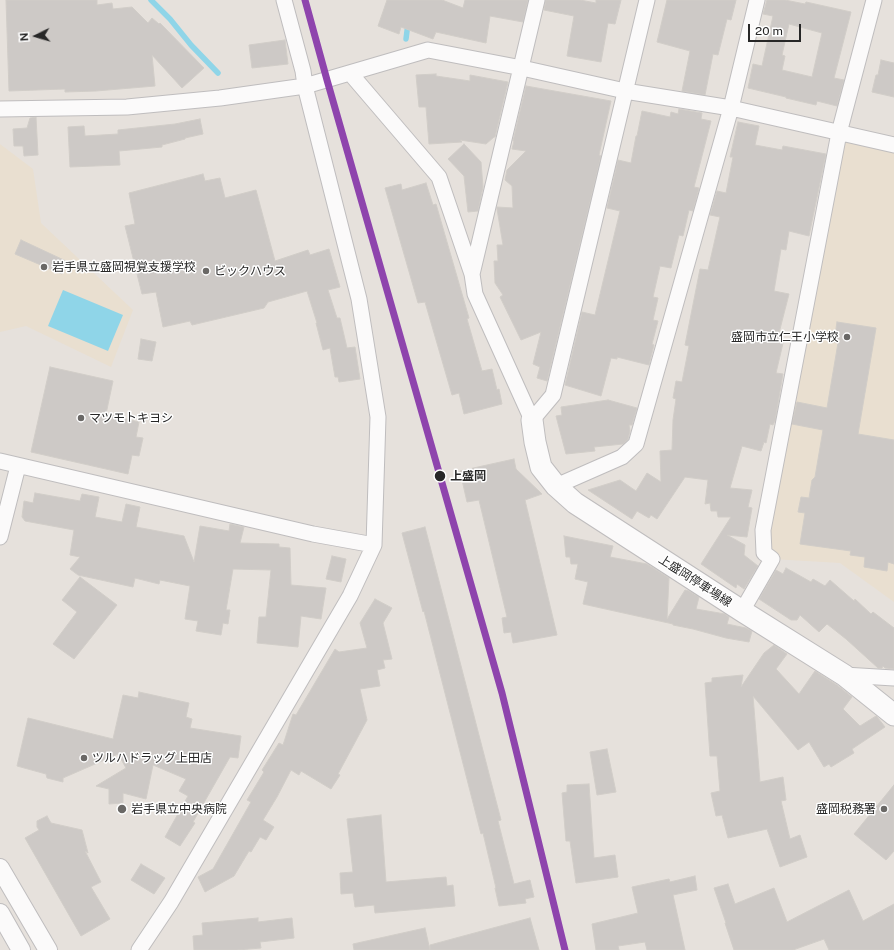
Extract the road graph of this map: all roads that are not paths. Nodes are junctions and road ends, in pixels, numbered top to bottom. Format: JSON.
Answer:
{"nodes":[{"id":1,"x":284,"y":0,"type":"edge"},
{"id":2,"x":538,"y":0,"type":"edge"},
{"id":3,"x":647,"y":0,"type":"edge"},
{"id":4,"x":757,"y":0,"type":"edge"},
{"id":5,"x":874,"y":0,"type":"edge"},
{"id":6,"x":522,"y":68,"type":"junction"},
{"id":7,"x":350,"y":73,"type":"junction"},
{"id":8,"x":305,"y":86,"type":"junction"},
{"id":9,"x":625,"y":91,"type":"junction"},
{"id":10,"x":731,"y":108,"type":"junction"},
{"id":11,"x":0,"y":109,"type":"edge"},
{"id":12,"x":839,"y":133,"type":"junction"},
{"id":13,"x":894,"y":144,"type":"edge"},
{"id":14,"x":472,"y":274,"type":"junction"},
{"id":15,"x":532,"y":420,"type":"junction"},
{"id":16,"x":0,"y":461,"type":"edge"},
{"id":17,"x":18,"y":466,"type":"junction"},
{"id":18,"x":556,"y":486,"type":"junction"},
{"id":19,"x":0,"y":537,"type":"edge"},
{"id":20,"x":374,"y":545,"type":"junction"},
{"id":21,"x":742,"y":611,"type":"junction"},
{"id":22,"x":844,"y":675,"type":"junction"},
{"id":23,"x":894,"y":678,"type":"edge"},
{"id":24,"x":894,"y":715,"type":"edge"},
{"id":25,"x":0,"y":868,"type":"edge"},
{"id":26,"x":0,"y":913,"type":"edge"},
{"id":27,"x":21,"y":950,"type":"edge"},
{"id":28,"x":48,"y":950,"type":"edge"},
{"id":29,"x":139,"y":950,"type":"edge"}],
"edges":[{"from":1,"to":8,"type":"street"},
{"from":2,"to":6,"type":"street"},
{"from":3,"to":9,"type":"street"},
{"from":4,"to":10,"type":"street"},
{"from":5,"to":12,"type":"street"},
{"from":6,"to":7,"type":"street"},
{"from":6,"to":9,"type":"street"},
{"from":6,"to":14,"type":"street"},
{"from":7,"to":8,"type":"street"},
{"from":7,"to":14,"type":"street"},
{"from":8,"to":11,"type":"street"},
{"from":8,"to":20,"type":"street"},
{"from":9,"to":10,"type":"street"},
{"from":9,"to":15,"type":"street"},
{"from":10,"to":12,"type":"street"},
{"from":10,"to":18,"type":"street"},
{"from":12,"to":13,"type":"street"},
{"from":12,"to":21,"type":"street"},
{"from":14,"to":15,"type":"street"},
{"from":15,"to":18,"type":"main road","name":"上盛岡停車場線"},
{"from":16,"to":17,"type":"street"},
{"from":17,"to":19,"type":"street"},
{"from":17,"to":20,"type":"street"},
{"from":18,"to":21,"type":"main road","name":"上盛岡停車場線"},
{"from":20,"to":29,"type":"street"},
{"from":21,"to":22,"type":"main road","name":"上盛岡停車場線"},
{"from":22,"to":23,"type":"street"},
{"from":22,"to":24,"type":"main road","name":"上盛岡停車場線"},
{"from":25,"to":28,"type":"street"},
{"from":26,"to":27,"type":"street"}]}
